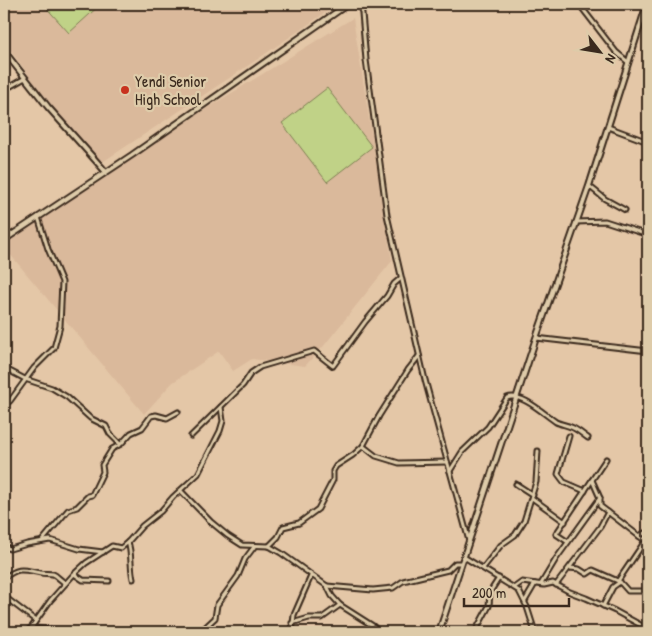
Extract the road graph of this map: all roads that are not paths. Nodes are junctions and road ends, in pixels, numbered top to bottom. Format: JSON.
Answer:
{"nodes":[{"id":1,"x":348,"y":4,"type":"edge"},
{"id":2,"x":360,"y":4,"type":"edge"},
{"id":3,"x":579,"y":4,"type":"edge"},
{"id":4,"x":646,"y":4,"type":"edge"},
{"id":5,"x":4,"y":51,"type":"edge"},
{"id":6,"x":628,"y":62,"type":"junction"},
{"id":7,"x":25,"y":78,"type":"junction"},
{"id":8,"x":4,"y":90,"type":"edge"},
{"id":9,"x":608,"y":127,"type":"junction"},
{"id":10,"x":648,"y":142,"type":"edge"},
{"id":11,"x":105,"y":171,"type":"junction"},
{"id":12,"x":589,"y":186,"type":"junction"},
{"id":13,"x":625,"y":210,"type":"dead end"},
{"id":14,"x":38,"y":217,"type":"junction"},
{"id":15,"x":576,"y":222,"type":"junction"},
{"id":16,"x":648,"y":236,"type":"edge"},
{"id":17,"x":4,"y":240,"type":"edge"},
{"id":18,"x":401,"y":278,"type":"junction"},
{"id":19,"x":536,"y":338,"type":"junction"},
{"id":20,"x":648,"y":351,"type":"edge"},
{"id":21,"x":419,"y":356,"type":"junction"},
{"id":22,"x":4,"y":368,"type":"edge"},
{"id":23,"x":25,"y":380,"type":"junction"},
{"id":24,"x":517,"y":397,"type":"junction"},
{"id":25,"x":4,"y":404,"type":"edge"},
{"id":26,"x":221,"y":406,"type":"junction"},
{"id":27,"x":178,"y":412,"type":"dead end"},
{"id":28,"x":191,"y":436,"type":"dead end"},
{"id":29,"x":569,"y":436,"type":"dead end"},
{"id":30,"x":588,"y":438,"type":"dead end"},
{"id":31,"x":121,"y":444,"type":"junction"},
{"id":32,"x":363,"y":446,"type":"junction"},
{"id":33,"x":538,"y":451,"type":"dead end"},
{"id":34,"x":606,"y":460,"type":"dead end"},
{"id":35,"x":447,"y":462,"type":"junction"},
{"id":36,"x":450,"y":472,"type":"junction"},
{"id":37,"x":592,"y":480,"type":"junction"},
{"id":38,"x":516,"y":484,"type":"dead end"},
{"id":39,"x":181,"y":491,"type":"junction"},
{"id":40,"x":585,"y":491,"type":"junction"},
{"id":41,"x":532,"y":496,"type":"junction"},
{"id":42,"x":600,"y":498,"type":"junction"},
{"id":43,"x":608,"y":512,"type":"junction"},
{"id":44,"x":565,"y":522,"type":"junction"},
{"id":45,"x":648,"y":531,"type":"edge"},
{"id":46,"x":639,"y":536,"type":"junction"},
{"id":47,"x":42,"y":541,"type":"junction"},
{"id":48,"x":128,"y":542,"type":"junction"},
{"id":49,"x":470,"y":542,"type":"junction"},
{"id":50,"x":568,"y":542,"type":"junction"},
{"id":51,"x":647,"y":542,"type":"edge"},
{"id":52,"x":4,"y":546,"type":"edge"},
{"id":53,"x":255,"y":546,"type":"junction"},
{"id":54,"x":269,"y":546,"type":"junction"},
{"id":55,"x":103,"y":552,"type":"junction"},
{"id":56,"x":464,"y":557,"type":"junction"},
{"id":57,"x":461,"y":563,"type":"junction"},
{"id":58,"x":483,"y":568,"type":"junction"},
{"id":59,"x":569,"y":568,"type":"junction"},
{"id":60,"x":74,"y":574,"type":"junction"},
{"id":61,"x":311,"y":576,"type":"junction"},
{"id":62,"x":4,"y":578,"type":"edge"},
{"id":63,"x":499,"y":578,"type":"junction"},
{"id":64,"x":132,"y":579,"type":"dead end"},
{"id":65,"x":109,"y":581,"type":"dead end"},
{"id":66,"x":619,"y":582,"type":"junction"},
{"id":67,"x":66,"y":583,"type":"junction"},
{"id":68,"x":535,"y":584,"type":"junction"},
{"id":69,"x":541,"y":584,"type":"junction"},
{"id":70,"x":556,"y":585,"type":"junction"},
{"id":71,"x":327,"y":586,"type":"junction"},
{"id":72,"x":515,"y":587,"type":"junction"},
{"id":73,"x":4,"y":591,"type":"edge"},
{"id":74,"x":642,"y":592,"type":"dead end"},
{"id":75,"x":525,"y":602,"type":"junction"},
{"id":76,"x":340,"y":604,"type":"junction"},
{"id":77,"x":603,"y":606,"type":"junction"},
{"id":78,"x":35,"y":620,"type":"junction"},
{"id":79,"x":292,"y":623,"type":"junction"},
{"id":80,"x":31,"y":628,"type":"junction"},
{"id":81,"x":648,"y":629,"type":"edge"},
{"id":82,"x":25,"y":632,"type":"edge"},
{"id":83,"x":71,"y":632,"type":"edge"},
{"id":84,"x":200,"y":632,"type":"edge"},
{"id":85,"x":292,"y":632,"type":"edge"},
{"id":86,"x":379,"y":632,"type":"edge"},
{"id":87,"x":439,"y":632,"type":"edge"},
{"id":88,"x":475,"y":632,"type":"edge"},
{"id":89,"x":535,"y":632,"type":"edge"}],
"edges":[{"from":1,"to":11,"type":"main road"},
{"from":2,"to":18,"type":"street"},
{"from":3,"to":6,"type":"street"},
{"from":4,"to":6,"type":"main road"},
{"from":5,"to":7,"type":"main road"},
{"from":6,"to":9,"type":"main road"},
{"from":7,"to":8,"type":"street"},
{"from":7,"to":11,"type":"main road"},
{"from":9,"to":10,"type":"street"},
{"from":9,"to":12,"type":"main road"},
{"from":11,"to":14,"type":"main road"},
{"from":12,"to":13,"type":"street"},
{"from":12,"to":15,"type":"main road"},
{"from":14,"to":17,"type":"main road"},
{"from":14,"to":23,"type":"street"},
{"from":15,"to":16,"type":"street"},
{"from":15,"to":19,"type":"main road"},
{"from":18,"to":21,"type":"street"},
{"from":18,"to":26,"type":"street"},
{"from":19,"to":20,"type":"street"},
{"from":19,"to":24,"type":"main road"},
{"from":21,"to":32,"type":"street"},
{"from":21,"to":35,"type":"street"},
{"from":22,"to":23,"type":"street"},
{"from":23,"to":25,"type":"street"},
{"from":23,"to":31,"type":"street"},
{"from":24,"to":30,"type":"street"},
{"from":24,"to":36,"type":"street"},
{"from":24,"to":49,"type":"main road"},
{"from":26,"to":28,"type":"street"},
{"from":26,"to":39,"type":"street"},
{"from":27,"to":31,"type":"street"},
{"from":29,"to":40,"type":"street"},
{"from":31,"to":47,"type":"street"},
{"from":32,"to":35,"type":"street"},
{"from":32,"to":54,"type":"street"},
{"from":33,"to":41,"type":"street"},
{"from":34,"to":37,"type":"street"},
{"from":35,"to":36,"type":"street"},
{"from":36,"to":49,"type":"street"},
{"from":37,"to":40,"type":"street"},
{"from":37,"to":42,"type":"street"},
{"from":38,"to":41,"type":"street"},
{"from":39,"to":48,"type":"street"},
{"from":39,"to":53,"type":"street"},
{"from":40,"to":44,"type":"street"},
{"from":41,"to":44,"type":"street"},
{"from":41,"to":58,"type":"street"},
{"from":42,"to":43,"type":"street"},
{"from":42,"to":50,"type":"street"},
{"from":43,"to":46,"type":"street"},
{"from":43,"to":59,"type":"street"},
{"from":44,"to":50,"type":"street"},
{"from":45,"to":46,"type":"street"},
{"from":46,"to":51,"type":"street"},
{"from":47,"to":52,"type":"street"},
{"from":47,"to":55,"type":"street"},
{"from":48,"to":55,"type":"street"},
{"from":48,"to":64,"type":"street"},
{"from":49,"to":56,"type":"main road"},
{"from":50,"to":69,"type":"street"},
{"from":51,"to":66,"type":"street"},
{"from":53,"to":54,"type":"street"},
{"from":53,"to":84,"type":"street"},
{"from":54,"to":61,"type":"street"},
{"from":55,"to":60,"type":"street"},
{"from":56,"to":57,"type":"main road"},
{"from":56,"to":58,"type":"street"},
{"from":57,"to":71,"type":"street"},
{"from":57,"to":87,"type":"main road"},
{"from":58,"to":63,"type":"street"},
{"from":59,"to":66,"type":"street"},
{"from":59,"to":70,"type":"street"},
{"from":60,"to":65,"type":"street"},
{"from":60,"to":67,"type":"street"},
{"from":61,"to":71,"type":"street"},
{"from":61,"to":79,"type":"street"},
{"from":62,"to":67,"type":"street"},
{"from":63,"to":72,"type":"street"},
{"from":63,"to":88,"type":"street"},
{"from":66,"to":74,"type":"street"},
{"from":66,"to":77,"type":"street"},
{"from":67,"to":78,"type":"street"},
{"from":68,"to":69,"type":"street"},
{"from":68,"to":72,"type":"street"},
{"from":68,"to":75,"type":"street"},
{"from":69,"to":70,"type":"street"},
{"from":70,"to":77,"type":"street"},
{"from":71,"to":76,"type":"street"},
{"from":72,"to":75,"type":"street"},
{"from":73,"to":78,"type":"street"},
{"from":75,"to":89,"type":"street"},
{"from":76,"to":79,"type":"street"},
{"from":76,"to":86,"type":"street"},
{"from":77,"to":81,"type":"street"},
{"from":78,"to":80,"type":"street"},
{"from":79,"to":85,"type":"street"},
{"from":80,"to":82,"type":"street"},
{"from":80,"to":83,"type":"street"}]}
